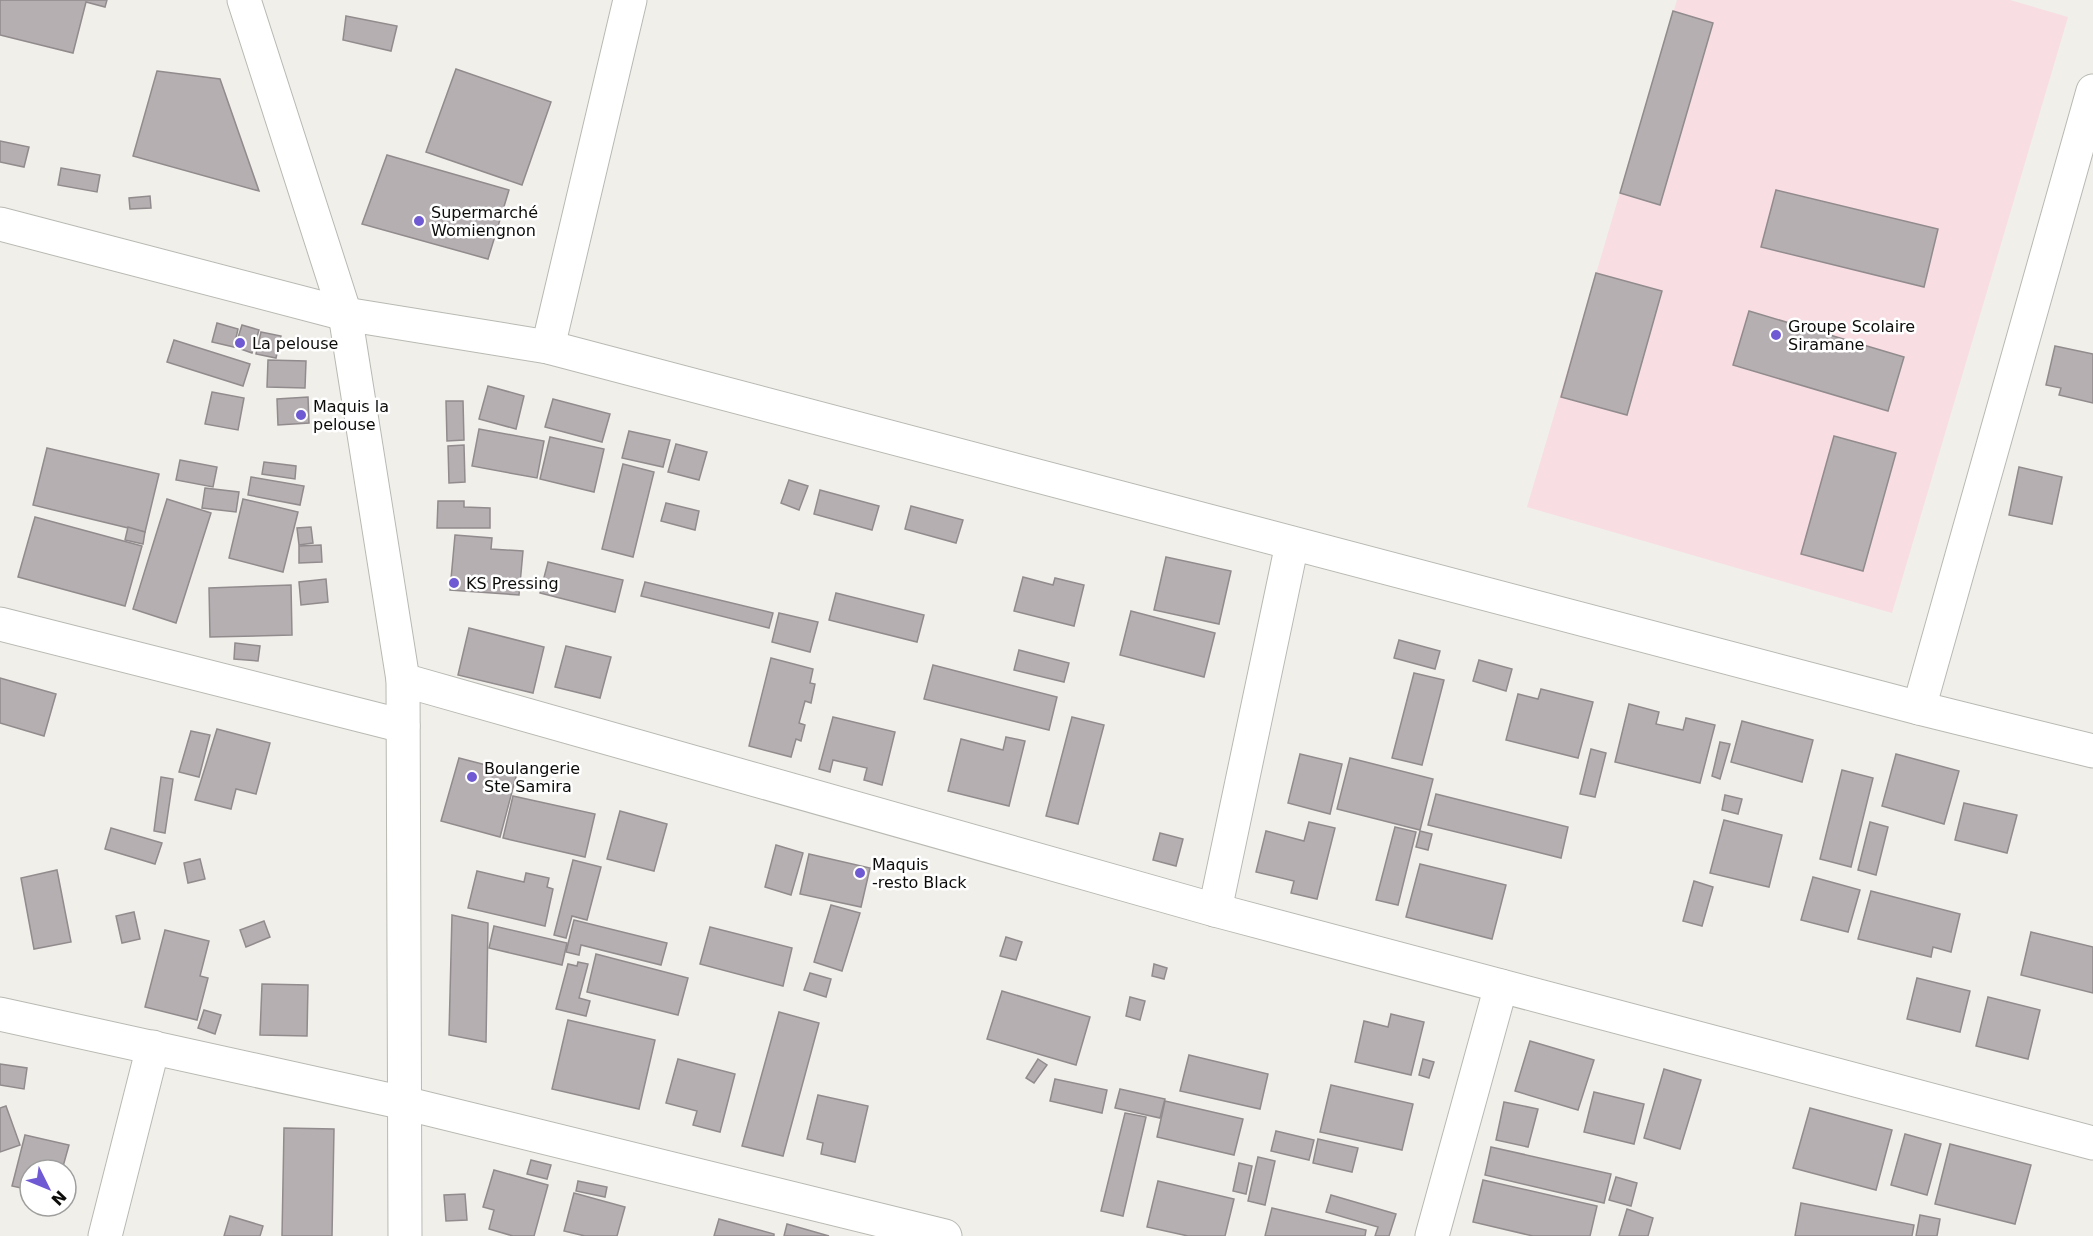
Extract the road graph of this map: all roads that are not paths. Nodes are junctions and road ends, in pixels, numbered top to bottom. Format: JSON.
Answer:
{"nodes":[{"id":1,"x":244,"y":0,"type":"edge"},
{"id":2,"x":630,"y":0,"type":"edge"},
{"id":3,"x":2093,"y":91,"type":"edge"},
{"id":4,"x":0,"y":224,"type":"edge"},
{"id":5,"x":345,"y":314,"type":"junction"},
{"id":6,"x":548,"y":347,"type":"junction"},
{"id":7,"x":1292,"y":544,"type":"junction"},
{"id":8,"x":0,"y":624,"type":"edge"},
{"id":9,"x":403,"y":680,"type":"junction"},
{"id":10,"x":1919,"y":708,"type":"junction"},
{"id":11,"x":404,"y":726,"type":"junction"},
{"id":12,"x":2093,"y":751,"type":"edge"},
{"id":13,"x":1215,"y":910,"type":"junction"},
{"id":14,"x":1501,"y":986,"type":"junction"},
{"id":15,"x":0,"y":1014,"type":"edge"},
{"id":16,"x":153,"y":1047,"type":"junction"},
{"id":17,"x":404,"y":1103,"type":"junction"},
{"id":18,"x":2093,"y":1143,"type":"edge"},
{"id":19,"x":105,"y":1236,"type":"edge"},
{"id":20,"x":405,"y":1236,"type":"edge"},
{"id":21,"x":945,"y":1236,"type":"edge"},
{"id":22,"x":1432,"y":1236,"type":"edge"}],
"edges":[{"from":1,"to":5,"type":"street"},
{"from":2,"to":6,"type":"street"},
{"from":3,"to":10,"type":"street"},
{"from":4,"to":5,"type":"street"},
{"from":5,"to":6,"type":"street"},
{"from":5,"to":9,"type":"street"},
{"from":6,"to":7,"type":"street"},
{"from":7,"to":10,"type":"street"},
{"from":7,"to":13,"type":"street"},
{"from":8,"to":11,"type":"street"},
{"from":9,"to":11,"type":"street"},
{"from":9,"to":13,"type":"street"},
{"from":10,"to":12,"type":"street"},
{"from":11,"to":17,"type":"street"},
{"from":13,"to":14,"type":"street"},
{"from":14,"to":18,"type":"street"},
{"from":14,"to":22,"type":"street"},
{"from":15,"to":16,"type":"street"},
{"from":16,"to":17,"type":"street"},
{"from":16,"to":19,"type":"street"},
{"from":17,"to":20,"type":"street"},
{"from":17,"to":21,"type":"street"}]}
